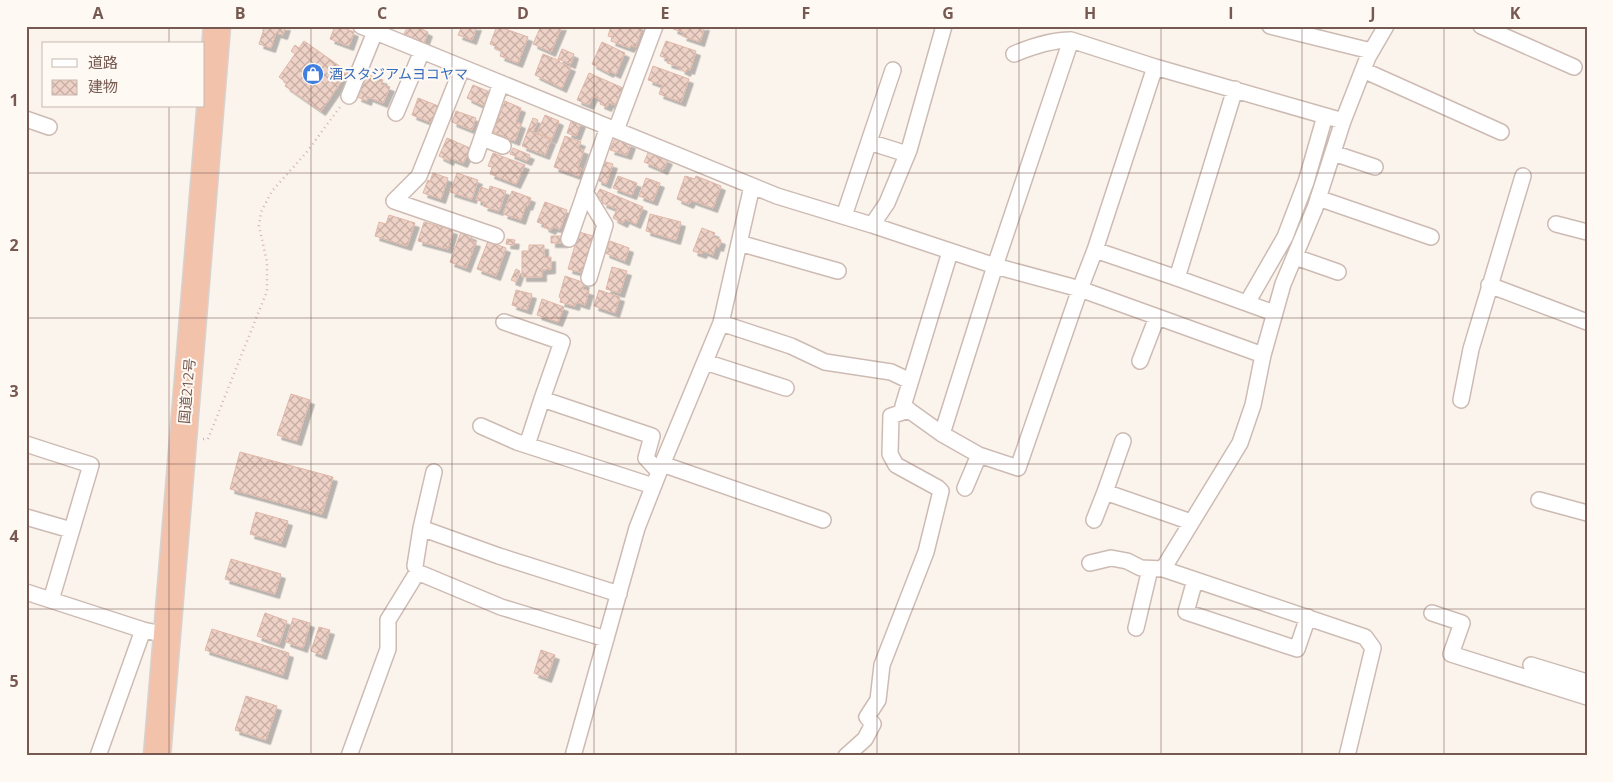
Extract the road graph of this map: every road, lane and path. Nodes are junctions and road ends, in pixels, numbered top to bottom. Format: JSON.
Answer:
{"nodes":[{"id":1,"x":217,"y":26,"type":"edge"},
{"id":2,"x":361,"y":26,"type":"edge"},
{"id":3,"x":655,"y":26,"type":"edge"},
{"id":4,"x":944,"y":26,"type":"edge"},
{"id":5,"x":1270,"y":26,"type":"edge"},
{"id":6,"x":1386,"y":26,"type":"edge"},
{"id":7,"x":1481,"y":26,"type":"edge"},
{"id":8,"x":381,"y":31,"type":"edge"},
{"id":9,"x":1071,"y":40,"type":"junction"},
{"id":10,"x":422,"y":51,"type":"junction"},
{"id":11,"x":1371,"y":52,"type":"junction"},
{"id":12,"x":1014,"y":54,"type":"dead end"},
{"id":13,"x":1155,"y":67,"type":"junction"},
{"id":14,"x":462,"y":68,"type":"junction"},
{"id":15,"x":1574,"y":68,"type":"dead end"},
{"id":16,"x":893,"y":70,"type":"dead end"},
{"id":17,"x":1363,"y":70,"type":"junction"},
{"id":18,"x":502,"y":84,"type":"junction"},
{"id":19,"x":1235,"y":89,"type":"junction"},
{"id":20,"x":349,"y":96,"type":"joint"},
{"id":21,"x":205,"y":101,"type":"edge"},
{"id":22,"x":204,"y":108,"type":"edge"},
{"id":23,"x":396,"y":113,"type":"dead end"},
{"id":24,"x":1326,"y":116,"type":"junction"},
{"id":25,"x":26,"y":118,"type":"edge"},
{"id":26,"x":1343,"y":121,"type":"junction"},
{"id":27,"x":49,"y":126,"type":"dead end"},
{"id":28,"x":612,"y":129,"type":"junction"},
{"id":29,"x":1501,"y":132,"type":"dead end"},
{"id":30,"x":482,"y":138,"type":"junction"},
{"id":31,"x":869,"y":142,"type":"junction"},
{"id":32,"x":503,"y":146,"type":"dead end"},
{"id":33,"x":1333,"y":153,"type":"junction"},
{"id":34,"x":907,"y":154,"type":"junction"},
{"id":35,"x":476,"y":155,"type":"dead end"},
{"id":36,"x":1374,"y":167,"type":"dead end"},
{"id":37,"x":1523,"y":176,"type":"dead end"},
{"id":38,"x":752,"y":186,"type":"junction"},
{"id":39,"x":585,"y":192,"type":"junction"},
{"id":40,"x":1318,"y":198,"type":"junction"},
{"id":41,"x":844,"y":216,"type":"junction"},
{"id":42,"x":1556,"y":224,"type":"dead end"},
{"id":43,"x":872,"y":225,"type":"junction"},
{"id":44,"x":1587,"y":232,"type":"edge"},
{"id":45,"x":496,"y":236,"type":"dead end"},
{"id":46,"x":1430,"y":237,"type":"dead end"},
{"id":47,"x":569,"y":239,"type":"dead end"},
{"id":48,"x":739,"y":244,"type":"junction"},
{"id":49,"x":1095,"y":250,"type":"junction"},
{"id":50,"x":950,"y":252,"type":"junction"},
{"id":51,"x":1295,"y":256,"type":"junction"},
{"id":52,"x":995,"y":266,"type":"junction"},
{"id":53,"x":838,"y":270,"type":"dead end"},
{"id":54,"x":1338,"y":272,"type":"dead end"},
{"id":55,"x":589,"y":278,"type":"dead end"},
{"id":56,"x":1177,"y":278,"type":"junction"},
{"id":57,"x":1490,"y":285,"type":"junction"},
{"id":58,"x":1080,"y":288,"type":"junction"},
{"id":59,"x":1246,"y":303,"type":"junction"},
{"id":60,"x":1274,"y":313,"type":"junction"},
{"id":61,"x":1157,"y":317,"type":"junction"},
{"id":62,"x":504,"y":322,"type":"dead end"},
{"id":63,"x":1587,"y":322,"type":"edge"},
{"id":64,"x":721,"y":324,"type":"junction"},
{"id":65,"x":1263,"y":355,"type":"junction"},
{"id":66,"x":1140,"y":361,"type":"dead end"},
{"id":67,"x":705,"y":362,"type":"junction"},
{"id":68,"x":910,"y":381,"type":"junction"},
{"id":69,"x":786,"y":388,"type":"dead end"},
{"id":70,"x":542,"y":399,"type":"junction"},
{"id":71,"x":1461,"y":400,"type":"dead end"},
{"id":72,"x":909,"y":410,"type":"junction"},
{"id":73,"x":481,"y":426,"type":"dead end"},
{"id":74,"x":942,"y":434,"type":"junction"},
{"id":75,"x":184,"y":438,"type":"junction"},
{"id":76,"x":1123,"y":441,"type":"dead end"},
{"id":77,"x":26,"y":444,"type":"edge"},
{"id":78,"x":527,"y":445,"type":"junction"},
{"id":79,"x":979,"y":455,"type":"junction"},
{"id":80,"x":661,"y":468,"type":"junction"},
{"id":81,"x":434,"y":472,"type":"dead end"},
{"id":82,"x":653,"y":486,"type":"junction"},
{"id":83,"x":965,"y":488,"type":"dead end"},
{"id":84,"x":1105,"y":492,"type":"junction"},
{"id":85,"x":1539,"y":500,"type":"dead end"},
{"id":86,"x":1587,"y":513,"type":"edge"},
{"id":87,"x":26,"y":518,"type":"edge"},
{"id":88,"x":823,"y":520,"type":"dead end"},
{"id":89,"x":1094,"y":520,"type":"dead end"},
{"id":90,"x":1191,"y":522,"type":"junction"},
{"id":91,"x":421,"y":528,"type":"junction"},
{"id":92,"x":72,"y":530,"type":"junction"},
{"id":93,"x":1090,"y":563,"type":"dead end"},
{"id":94,"x":414,"y":566,"type":"dead end"},
{"id":95,"x":1157,"y":569,"type":"junction"},
{"id":96,"x":1196,"y":580,"type":"junction"},
{"id":97,"x":26,"y":592,"type":"edge"},
{"id":98,"x":619,"y":594,"type":"junction"},
{"id":99,"x":51,"y":600,"type":"junction"},
{"id":100,"x":1432,"y":613,"type":"dead end"},
{"id":101,"x":1308,"y":617,"type":"junction"},
{"id":102,"x":1136,"y":628,"type":"dead end"},
{"id":103,"x":155,"y":633,"type":"junction"},
{"id":104,"x":606,"y":639,"type":"junction"},
{"id":105,"x":1531,"y":665,"type":"dead end"},
{"id":106,"x":1587,"y":682,"type":"edge"},
{"id":107,"x":1587,"y":697,"type":"edge"},
{"id":108,"x":576,"y":755,"type":"edge"},
{"id":109,"x":98,"y":756,"type":"edge"},
{"id":110,"x":157,"y":756,"type":"edge"},
{"id":111,"x":349,"y":756,"type":"edge"},
{"id":112,"x":846,"y":756,"type":"edge"},
{"id":113,"x":1347,"y":756,"type":"edge"}],
"edges":[{"from":1,"to":21,"type":"highway","name":"国道212号"},
{"from":2,"to":8,"type":"street"},
{"from":3,"to":28,"type":"street"},
{"from":4,"to":34,"type":"street"},
{"from":5,"to":11,"type":"street"},
{"from":6,"to":11,"type":"street"},
{"from":7,"to":15,"type":"street"},
{"from":8,"to":10,"type":"street"},
{"from":8,"to":20,"type":"street"},
{"from":9,"to":12,"type":"street"},
{"from":9,"to":13,"type":"street"},
{"from":9,"to":52,"type":"street"},
{"from":10,"to":14,"type":"street"},
{"from":10,"to":23,"type":"street"},
{"from":11,"to":17,"type":"street"},
{"from":13,"to":19,"type":"street"},
{"from":13,"to":49,"type":"street"},
{"from":14,"to":18,"type":"street"},
{"from":14,"to":45,"type":"street"},
{"from":16,"to":31,"type":"street"},
{"from":17,"to":26,"type":"street"},
{"from":17,"to":29,"type":"street"},
{"from":18,"to":28,"type":"street"},
{"from":18,"to":30,"type":"street"},
{"from":19,"to":24,"type":"street"},
{"from":19,"to":56,"type":"street"},
{"from":20,"to":75,"type":"path"},
{"from":22,"to":75,"type":"highway","name":"国道212号"},
{"from":24,"to":26,"type":"street"},
{"from":24,"to":59,"type":"street"},
{"from":25,"to":27,"type":"street"},
{"from":26,"to":33,"type":"street"},
{"from":28,"to":38,"type":"street"},
{"from":28,"to":39,"type":"street"},
{"from":30,"to":32,"type":"street"},
{"from":30,"to":35,"type":"street"},
{"from":31,"to":34,"type":"street"},
{"from":31,"to":41,"type":"street"},
{"from":33,"to":36,"type":"street"},
{"from":33,"to":40,"type":"street"},
{"from":34,"to":43,"type":"street"},
{"from":37,"to":57,"type":"street"},
{"from":38,"to":41,"type":"street"},
{"from":38,"to":48,"type":"street"},
{"from":39,"to":47,"type":"street"},
{"from":39,"to":55,"type":"street"},
{"from":40,"to":46,"type":"street"},
{"from":40,"to":51,"type":"street"},
{"from":41,"to":43,"type":"street"},
{"from":42,"to":44,"type":"street"},
{"from":43,"to":50,"type":"street"},
{"from":48,"to":53,"type":"street"},
{"from":48,"to":64,"type":"street"},
{"from":49,"to":56,"type":"street"},
{"from":49,"to":58,"type":"street"},
{"from":50,"to":52,"type":"street"},
{"from":50,"to":68,"type":"street"},
{"from":51,"to":54,"type":"street"},
{"from":51,"to":60,"type":"street"},
{"from":52,"to":58,"type":"street"},
{"from":52,"to":74,"type":"street"},
{"from":56,"to":59,"type":"street"},
{"from":57,"to":63,"type":"street"},
{"from":57,"to":71,"type":"street"},
{"from":58,"to":61,"type":"street"},
{"from":58,"to":79,"type":"street"},
{"from":59,"to":60,"type":"street"},
{"from":60,"to":65,"type":"street"},
{"from":61,"to":65,"type":"street"},
{"from":61,"to":66,"type":"street"},
{"from":62,"to":70,"type":"street"},
{"from":64,"to":67,"type":"street"},
{"from":64,"to":68,"type":"street"},
{"from":65,"to":90,"type":"street"},
{"from":67,"to":69,"type":"street"},
{"from":67,"to":80,"type":"street"},
{"from":68,"to":72,"type":"street"},
{"from":70,"to":78,"type":"street"},
{"from":70,"to":80,"type":"street"},
{"from":72,"to":74,"type":"street"},
{"from":72,"to":112,"type":"street"},
{"from":73,"to":78,"type":"street"},
{"from":74,"to":79,"type":"street"},
{"from":75,"to":103,"type":"highway","name":"国道212号"},
{"from":76,"to":84,"type":"street"},
{"from":77,"to":92,"type":"street"},
{"from":78,"to":82,"type":"street"},
{"from":79,"to":83,"type":"street"},
{"from":80,"to":82,"type":"street"},
{"from":80,"to":88,"type":"street"},
{"from":81,"to":91,"type":"street"},
{"from":82,"to":98,"type":"street"},
{"from":84,"to":89,"type":"street"},
{"from":84,"to":90,"type":"street"},
{"from":85,"to":86,"type":"street"},
{"from":87,"to":92,"type":"street"},
{"from":90,"to":95,"type":"street"},
{"from":91,"to":94,"type":"street"},
{"from":91,"to":98,"type":"street"},
{"from":92,"to":99,"type":"street"},
{"from":93,"to":95,"type":"street"},
{"from":95,"to":96,"type":"street"},
{"from":95,"to":102,"type":"street"},
{"from":96,"to":101,"type":"street"},
{"from":96,"to":101,"type":"street"},
{"from":97,"to":99,"type":"street"},
{"from":98,"to":104,"type":"street"},
{"from":99,"to":103,"type":"street"},
{"from":100,"to":107,"type":"street"},
{"from":101,"to":113,"type":"street"},
{"from":103,"to":109,"type":"street"},
{"from":103,"to":110,"type":"highway","name":"国道212号"},
{"from":104,"to":108,"type":"street"},
{"from":104,"to":111,"type":"street"},
{"from":105,"to":106,"type":"street"}]}
